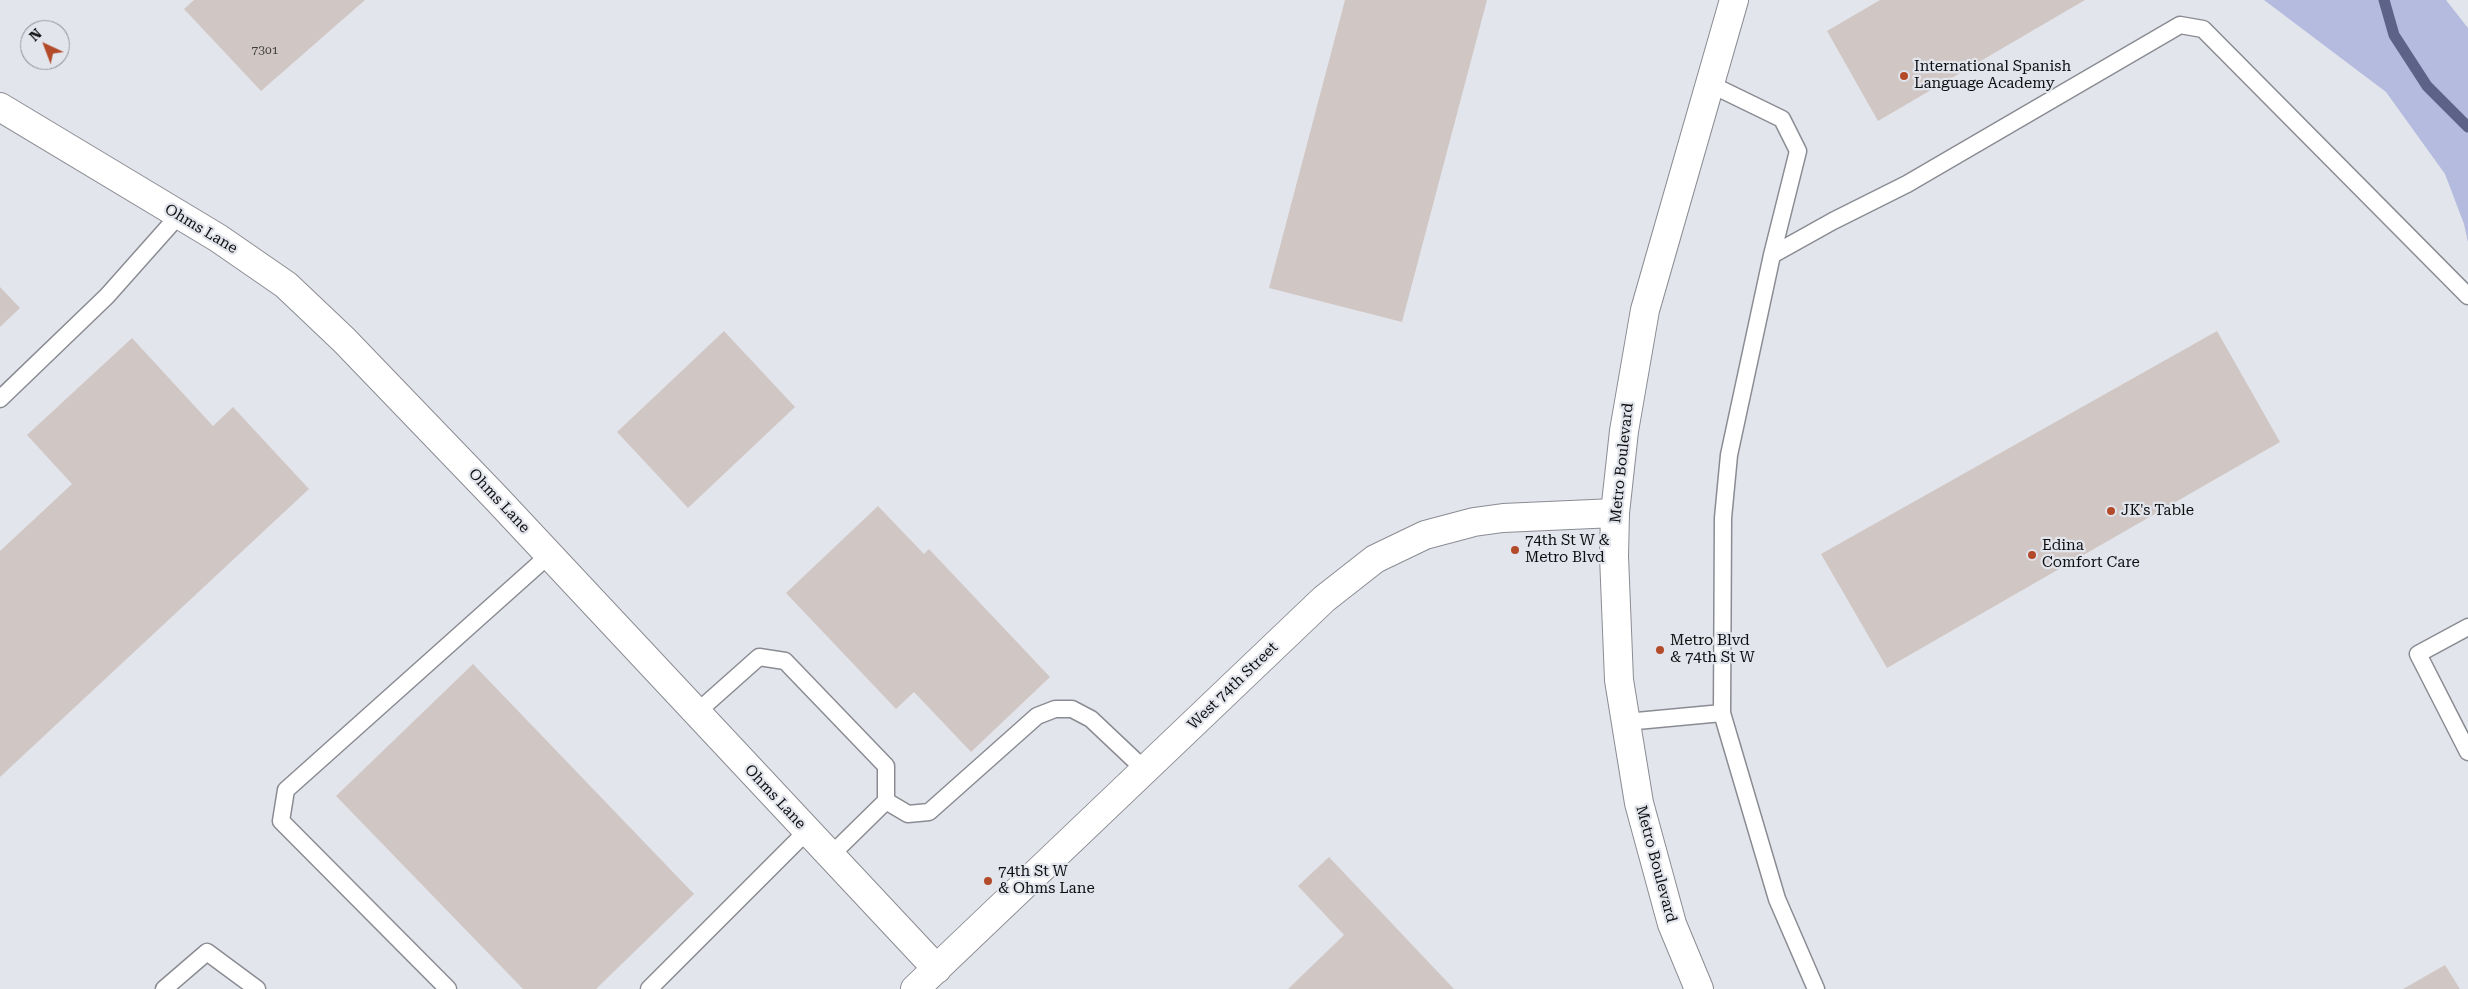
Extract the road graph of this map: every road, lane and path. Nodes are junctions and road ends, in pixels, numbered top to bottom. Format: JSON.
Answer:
{"nodes":[{"id":1,"x":1734,"y":0,"type":"edge"},
{"id":2,"x":1710,"y":84,"type":"junction"},
{"id":3,"x":0,"y":107,"type":"edge"},
{"id":4,"x":179,"y":215,"type":"junction"},
{"id":5,"x":1772,"y":255,"type":"junction"},
{"id":6,"x":2468,"y":296,"type":"edge"},
{"id":7,"x":0,"y":399,"type":"edge"},
{"id":8,"x":1616,"y":513,"type":"junction"},
{"id":9,"x":549,"y":555,"type":"junction"},
{"id":10,"x":2468,"y":627,"type":"edge"},
{"id":11,"x":696,"y":713,"type":"junction"},
{"id":12,"x":1722,"y":713,"type":"junction"},
{"id":13,"x":1626,"y":722,"type":"junction"},
{"id":14,"x":2468,"y":752,"type":"edge"},
{"id":15,"x":1146,"y":770,"type":"junction"},
{"id":16,"x":886,"y":801,"type":"junction"},
{"id":17,"x":807,"y":831,"type":"junction"},
{"id":18,"x":830,"y":856,"type":"junction"},
{"id":19,"x":936,"y":969,"type":"junction"},
{"id":20,"x":164,"y":989,"type":"edge"},
{"id":21,"x":257,"y":989,"type":"edge"},
{"id":22,"x":448,"y":989,"type":"edge"},
{"id":23,"x":649,"y":989,"type":"edge"},
{"id":24,"x":915,"y":989,"type":"edge"},
{"id":25,"x":1699,"y":989,"type":"edge"},
{"id":26,"x":1816,"y":989,"type":"edge"}],
"edges":[{"from":1,"to":2,"type":"street","name":"Metro Boulevard"},
{"from":2,"to":5,"type":"lane"},
{"from":2,"to":8,"type":"street","name":"Metro Boulevard"},
{"from":3,"to":4,"type":"street","name":"Ohms Lane"},
{"from":4,"to":7,"type":"lane"},
{"from":4,"to":9,"type":"street","name":"Ohms Lane"},
{"from":5,"to":6,"type":"lane"},
{"from":5,"to":12,"type":"lane"},
{"from":8,"to":13,"type":"street","name":"Metro Boulevard"},
{"from":8,"to":15,"type":"street","name":"West 74th Street"},
{"from":9,"to":11,"type":"street","name":"Ohms Lane"},
{"from":9,"to":22,"type":"lane"},
{"from":10,"to":14,"type":"lane"},
{"from":11,"to":16,"type":"lane"},
{"from":11,"to":17,"type":"street","name":"Ohms Lane"},
{"from":12,"to":13,"type":"lane"},
{"from":12,"to":26,"type":"lane"},
{"from":13,"to":25,"type":"street","name":"Metro Boulevard"},
{"from":15,"to":16,"type":"lane"},
{"from":15,"to":19,"type":"street","name":"West 74th Street"},
{"from":16,"to":18,"type":"lane"},
{"from":17,"to":18,"type":"street","name":"Ohms Lane"},
{"from":17,"to":23,"type":"lane"},
{"from":18,"to":19,"type":"street","name":"Ohms Lane"},
{"from":19,"to":24,"type":"street","name":"West 74th Street"},
{"from":20,"to":21,"type":"lane"}]}
